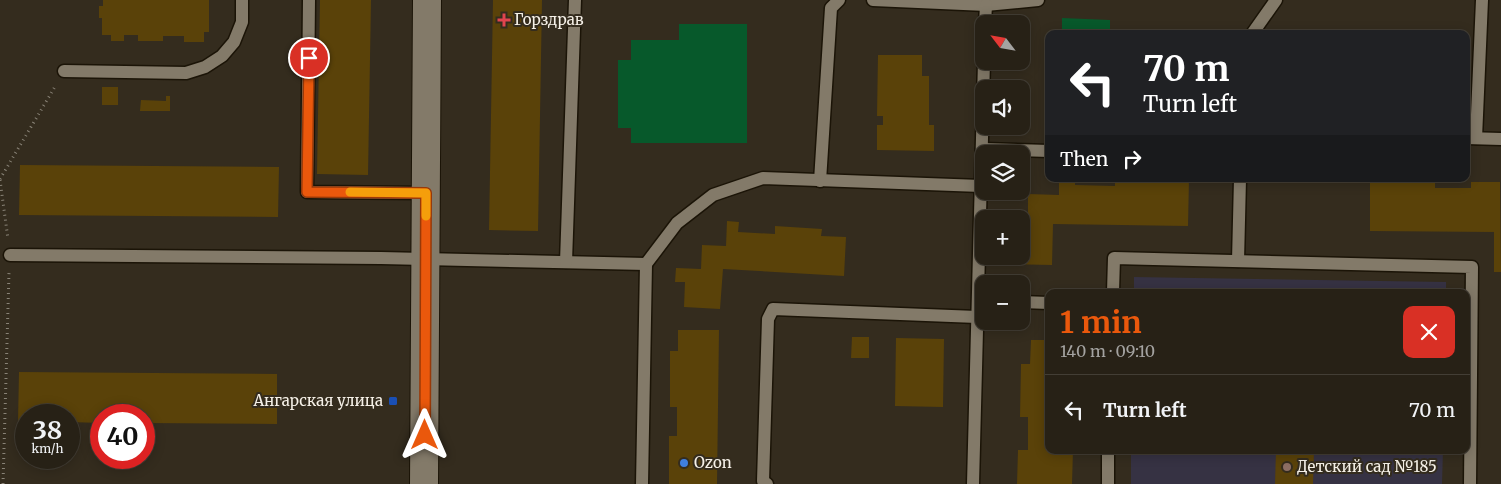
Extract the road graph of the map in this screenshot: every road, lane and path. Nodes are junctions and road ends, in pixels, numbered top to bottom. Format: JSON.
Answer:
{"nodes":[{"id":1,"x":242,"y":0,"type":"edge"},
{"id":2,"x":309,"y":0,"type":"edge"},
{"id":3,"x":427,"y":0,"type":"edge"},
{"id":4,"x":575,"y":0,"type":"edge"},
{"id":5,"x":839,"y":0,"type":"edge"},
{"id":6,"x":873,"y":0,"type":"edge"},
{"id":7,"x":1038,"y":0,"type":"edge"},
{"id":8,"x":1276,"y":0,"type":"edge"},
{"id":9,"x":1482,"y":0,"type":"edge"},
{"id":10,"x":986,"y":5,"type":"junction"},
{"id":11,"x":985,"y":15,"type":"edge"},
{"id":12,"x":1255,"y":30,"type":"edge"},
{"id":13,"x":984,"y":70,"type":"edge"},
{"id":14,"x":64,"y":71,"type":"joint"},
{"id":15,"x":1471,"y":138,"type":"edge"},
{"id":16,"x":1501,"y":139,"type":"edge"},
{"id":17,"x":982,"y":145,"type":"edge"},
{"id":18,"x":1030,"y":150,"type":"edge"},
{"id":19,"x":1045,"y":151,"type":"edge"},
{"id":20,"x":0,"y":179,"type":"edge"},
{"id":21,"x":820,"y":180,"type":"junction"},
{"id":22,"x":1240,"y":182,"type":"edge"},
{"id":23,"x":975,"y":186,"type":"edge"},
{"id":24,"x":426,"y":193,"type":"junction"},
{"id":25,"x":981,"y":200,"type":"edge"},
{"id":26,"x":10,"y":255,"type":"junction"},
{"id":27,"x":426,"y":259,"type":"junction"},
{"id":28,"x":1238,"y":261,"type":"junction"},
{"id":29,"x":566,"y":262,"type":"junction"},
{"id":30,"x":646,"y":264,"type":"junction"},
{"id":31,"x":981,"y":275,"type":"edge"},
{"id":32,"x":1113,"y":289,"type":"edge"},
{"id":33,"x":1030,"y":302,"type":"edge"},
{"id":34,"x":1045,"y":303,"type":"edge"},
{"id":35,"x":975,"y":317,"type":"edge"},
{"id":36,"x":977,"y":330,"type":"edge"},
{"id":37,"x":1108,"y":454,"type":"edge"},
{"id":38,"x":3,"y":484,"type":"edge"},
{"id":39,"x":424,"y":484,"type":"edge"},
{"id":40,"x":642,"y":484,"type":"edge"},
{"id":41,"x":766,"y":484,"type":"edge"},
{"id":42,"x":973,"y":484,"type":"edge"},
{"id":43,"x":1108,"y":484,"type":"edge"},
{"id":44,"x":1470,"y":484,"type":"edge"}],
"edges":[{"from":1,"to":14,"type":"lane"},
{"from":2,"to":24,"type":"lane"},
{"from":3,"to":24,"type":"street"},
{"from":4,"to":29,"type":"lane"},
{"from":5,"to":21,"type":"lane"},
{"from":6,"to":10,"type":"lane"},
{"from":7,"to":10,"type":"lane"},
{"from":8,"to":12,"type":"lane"},
{"from":9,"to":15,"type":"lane"},
{"from":10,"to":11,"type":"lane"},
{"from":13,"to":17,"type":"lane"},
{"from":14,"to":20,"type":"path"},
{"from":15,"to":16,"type":"lane"},
{"from":18,"to":19,"type":"lane"},
{"from":20,"to":26,"type":"path"},
{"from":21,"to":23,"type":"lane"},
{"from":21,"to":30,"type":"lane"},
{"from":22,"to":28,"type":"lane"},
{"from":24,"to":27,"type":"street"},
{"from":25,"to":31,"type":"lane"},
{"from":26,"to":27,"type":"lane"},
{"from":26,"to":38,"type":"path"},
{"from":27,"to":29,"type":"lane"},
{"from":27,"to":39,"type":"street"},
{"from":28,"to":32,"type":"lane"},
{"from":28,"to":44,"type":"lane"},
{"from":29,"to":30,"type":"lane"},
{"from":30,"to":40,"type":"lane"},
{"from":33,"to":34,"type":"lane"},
{"from":35,"to":41,"type":"lane"},
{"from":36,"to":42,"type":"lane"},
{"from":37,"to":43,"type":"lane"}]}
